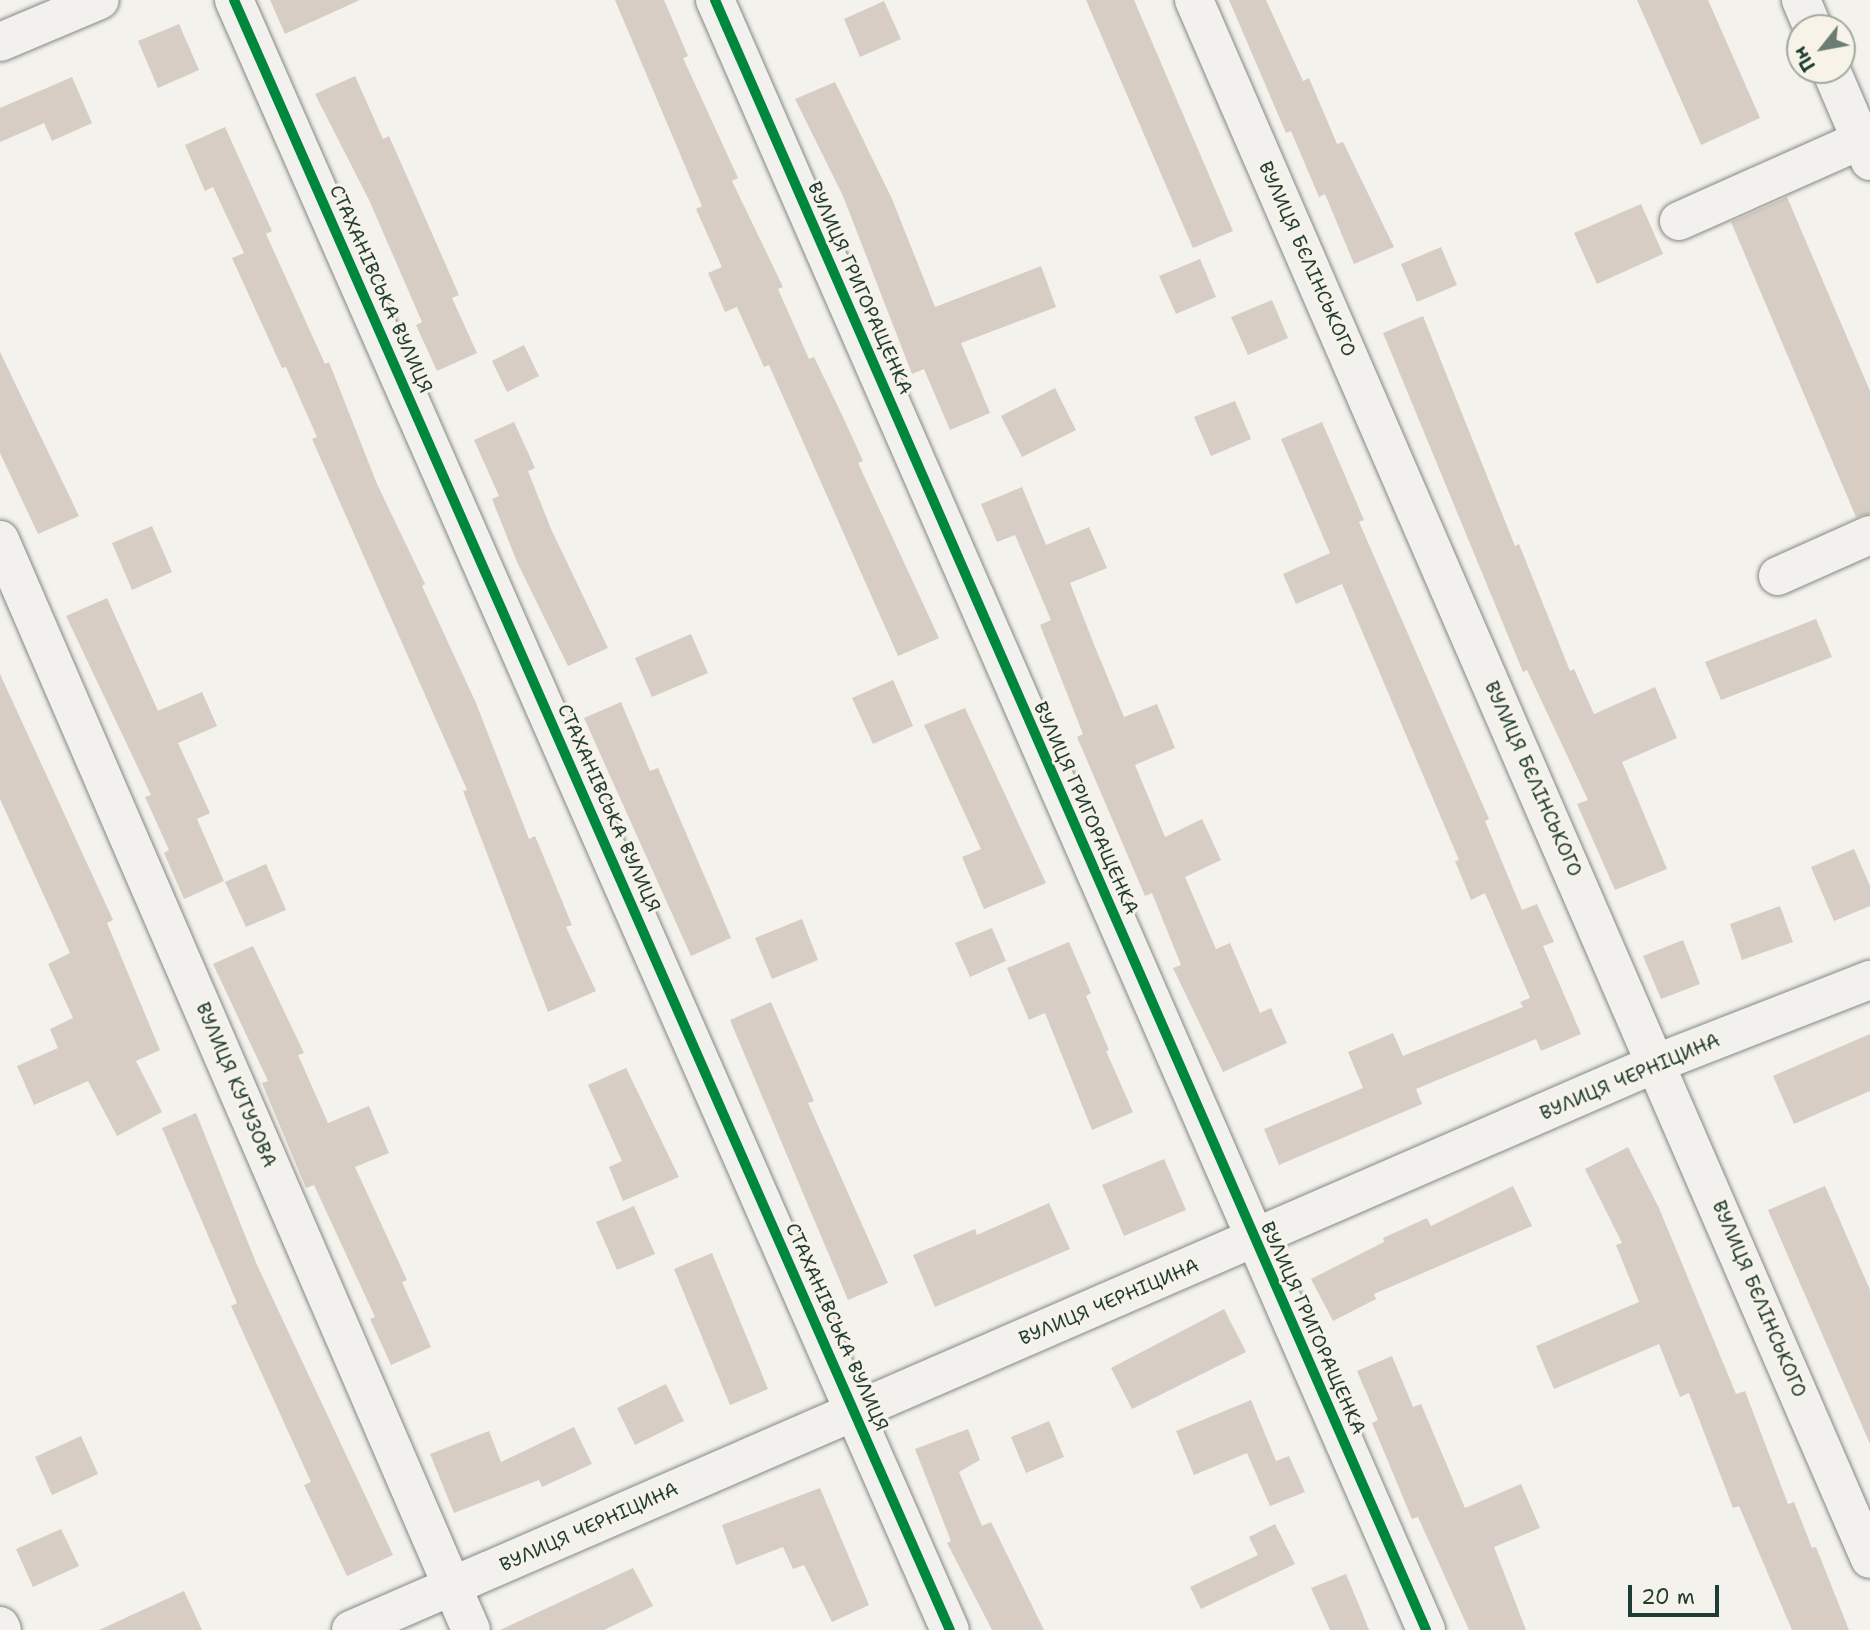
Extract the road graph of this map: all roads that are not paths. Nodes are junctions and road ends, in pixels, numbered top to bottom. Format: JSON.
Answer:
{"nodes":[{"id":1,"x":100,"y":0,"type":"edge"},
{"id":2,"x":234,"y":0,"type":"edge"},
{"id":3,"x":715,"y":0,"type":"edge"},
{"id":4,"x":1194,"y":0,"type":"edge"},
{"id":5,"x":0,"y":42,"type":"edge"},
{"id":6,"x":1837,"y":84,"type":"edge"},
{"id":7,"x":1865,"y":150,"type":"edge"},
{"id":8,"x":1679,"y":221,"type":"dead end"},
{"id":9,"x":1870,"y":535,"type":"edge"},
{"id":10,"x":0,"y":540,"type":"edge"},
{"id":11,"x":1778,"y":576,"type":"dead end"},
{"id":12,"x":1870,"y":980,"type":"edge"},
{"id":13,"x":1657,"y":1063,"type":"junction"},
{"id":14,"x":1255,"y":1241,"type":"junction"},
{"id":15,"x":855,"y":1410,"type":"junction"},
{"id":16,"x":1870,"y":1559,"type":"edge"},
{"id":17,"x":454,"y":1587,"type":"junction"},
{"id":18,"x":351,"y":1630,"type":"edge"},
{"id":19,"x":471,"y":1630,"type":"edge"},
{"id":20,"x":950,"y":1630,"type":"edge"},
{"id":21,"x":1426,"y":1630,"type":"edge"}],
"edges":[{"from":1,"to":5,"type":"street"},
{"from":2,"to":15,"type":"street","name":"СТАХАНІВСЬКА ВУЛИЦЯ"},
{"from":3,"to":14,"type":"street","name":"ВУЛИЦЯ ГРИГОРАЩЕНКА"},
{"from":4,"to":13,"type":"street","name":"ВУЛИЦЯ БЄЛІНСЬКОГО"},
{"from":6,"to":7,"type":"street"},
{"from":7,"to":8,"type":"street"},
{"from":9,"to":11,"type":"street"},
{"from":10,"to":17,"type":"street","name":"ВУЛИЦЯ КУТУЗОВА"},
{"from":12,"to":13,"type":"street","name":"ВУЛИЦЯ ЧЕРНІЦИНА"},
{"from":13,"to":14,"type":"street","name":"ВУЛИЦЯ ЧЕРНІЦИНА"},
{"from":13,"to":16,"type":"street","name":"ВУЛИЦЯ БЄЛІНСЬКОГО"},
{"from":14,"to":15,"type":"street","name":"ВУЛИЦЯ ЧЕРНІЦИНА"},
{"from":14,"to":21,"type":"street","name":"ВУЛИЦЯ ГРИГОРАЩЕНКА"},
{"from":15,"to":17,"type":"street","name":"ВУЛИЦЯ ЧЕРНІЦИНА"},
{"from":15,"to":20,"type":"street","name":"СТАХАНІВСЬКА ВУЛИЦЯ"},
{"from":17,"to":18,"type":"street","name":"ВУЛИЦЯ ЧЕРНІЦИНА"},
{"from":17,"to":19,"type":"street","name":"ВУЛИЦЯ КУТУЗОВА"}]}
